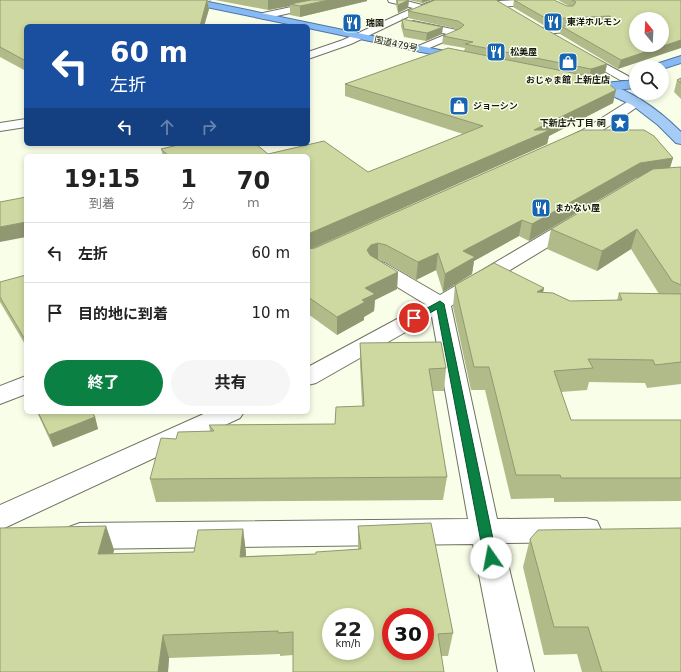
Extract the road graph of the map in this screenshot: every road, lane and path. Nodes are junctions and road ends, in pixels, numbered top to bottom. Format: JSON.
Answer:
{"nodes":[{"id":1,"x":187,"y":0,"type":"edge"},
{"id":2,"x":336,"y":0,"type":"edge"},
{"id":3,"x":392,"y":0,"type":"edge"},
{"id":4,"x":444,"y":0,"type":"edge"},
{"id":5,"x":552,"y":1,"type":"edge"},
{"id":6,"x":494,"y":2,"type":"edge"},
{"id":7,"x":417,"y":9,"type":"junction"},
{"id":8,"x":510,"y":12,"type":"edge"},
{"id":9,"x":436,"y":14,"type":"edge"},
{"id":10,"x":263,"y":16,"type":"junction"},
{"id":11,"x":394,"y":20,"type":"junction"},
{"id":12,"x":302,"y":24,"type":"edge"},
{"id":13,"x":310,"y":26,"type":"edge"},
{"id":14,"x":604,"y":27,"type":"edge"},
{"id":15,"x":360,"y":36,"type":"junction"},
{"id":16,"x":555,"y":39,"type":"edge"},
{"id":17,"x":568,"y":46,"type":"edge"},
{"id":18,"x":420,"y":48,"type":"junction"},
{"id":19,"x":310,"y":55,"type":"edge"},
{"id":20,"x":681,"y":59,"type":"edge"},
{"id":21,"x":475,"y":60,"type":"edge"},
{"id":22,"x":669,"y":63,"type":"edge"},
{"id":23,"x":681,"y":69,"type":"edge"},
{"id":24,"x":669,"y":73,"type":"edge"},
{"id":25,"x":629,"y":76,"type":"edge"},
{"id":26,"x":624,"y":78,"type":"junction"},
{"id":27,"x":569,"y":80,"type":"edge"},
{"id":28,"x":629,"y":85,"type":"edge"},
{"id":29,"x":604,"y":87,"type":"junction"},
{"id":30,"x":636,"y":102,"type":"junction"},
{"id":31,"x":24,"y":123,"type":"edge"},
{"id":32,"x":0,"y":127,"type":"edge"},
{"id":33,"x":681,"y":140,"type":"edge"},
{"id":34,"x":548,"y":151,"type":"edge"},
{"id":35,"x":589,"y":215,"type":"edge"},
{"id":36,"x":378,"y":267,"type":"edge"},
{"id":37,"x":440,"y":304,"type":"junction"},
{"id":38,"x":310,"y":376,"type":"edge"},
{"id":39,"x":24,"y":385,"type":"edge"},
{"id":40,"x":0,"y":396,"type":"edge"},
{"id":41,"x":227,"y":414,"type":"edge"},
{"id":42,"x":0,"y":518,"type":"edge"},
{"id":43,"x":484,"y":530,"type":"junction"},
{"id":44,"x":610,"y":530,"type":"edge"},
{"id":45,"x":56,"y":536,"type":"edge"},
{"id":46,"x":516,"y":672,"type":"edge"}],
"edges":[{"from":1,"to":10,"type":"highway","name":"国道479号"},
{"from":2,"to":10,"type":"street"},
{"from":3,"to":7,"type":"street"},
{"from":4,"to":7,"type":"street"},
{"from":5,"to":6,"type":"street"},
{"from":6,"to":8,"type":"street"},
{"from":7,"to":9,"type":"street"},
{"from":7,"to":11,"type":"street"},
{"from":10,"to":12,"type":"highway","name":"国道479号"},
{"from":11,"to":15,"type":"street"},
{"from":11,"to":18,"type":"street"},
{"from":13,"to":15,"type":"highway","name":"国道479号"},
{"from":14,"to":16,"type":"street"},
{"from":15,"to":18,"type":"highway","name":"国道479号"},
{"from":15,"to":19,"type":"street"},
{"from":17,"to":26,"type":"street"},
{"from":18,"to":21,"type":"highway","name":"国道479号"},
{"from":20,"to":22,"type":"highway"},
{"from":23,"to":24,"type":"highway"},
{"from":25,"to":26,"type":"highway"},
{"from":26,"to":29,"type":"highway"},
{"from":27,"to":29,"type":"highway"},
{"from":28,"to":29,"type":"highway"},
{"from":29,"to":30,"type":"main road"},
{"from":30,"to":33,"type":"main road"},
{"from":30,"to":34,"type":"street"},
{"from":31,"to":32,"type":"street"},
{"from":35,"to":37,"type":"street"},
{"from":36,"to":37,"type":"street"},
{"from":37,"to":38,"type":"street"},
{"from":37,"to":43,"type":"street"},
{"from":39,"to":40,"type":"street"},
{"from":41,"to":42,"type":"street"},
{"from":43,"to":44,"type":"street"},
{"from":43,"to":45,"type":"street"},
{"from":43,"to":46,"type":"street"}]}
